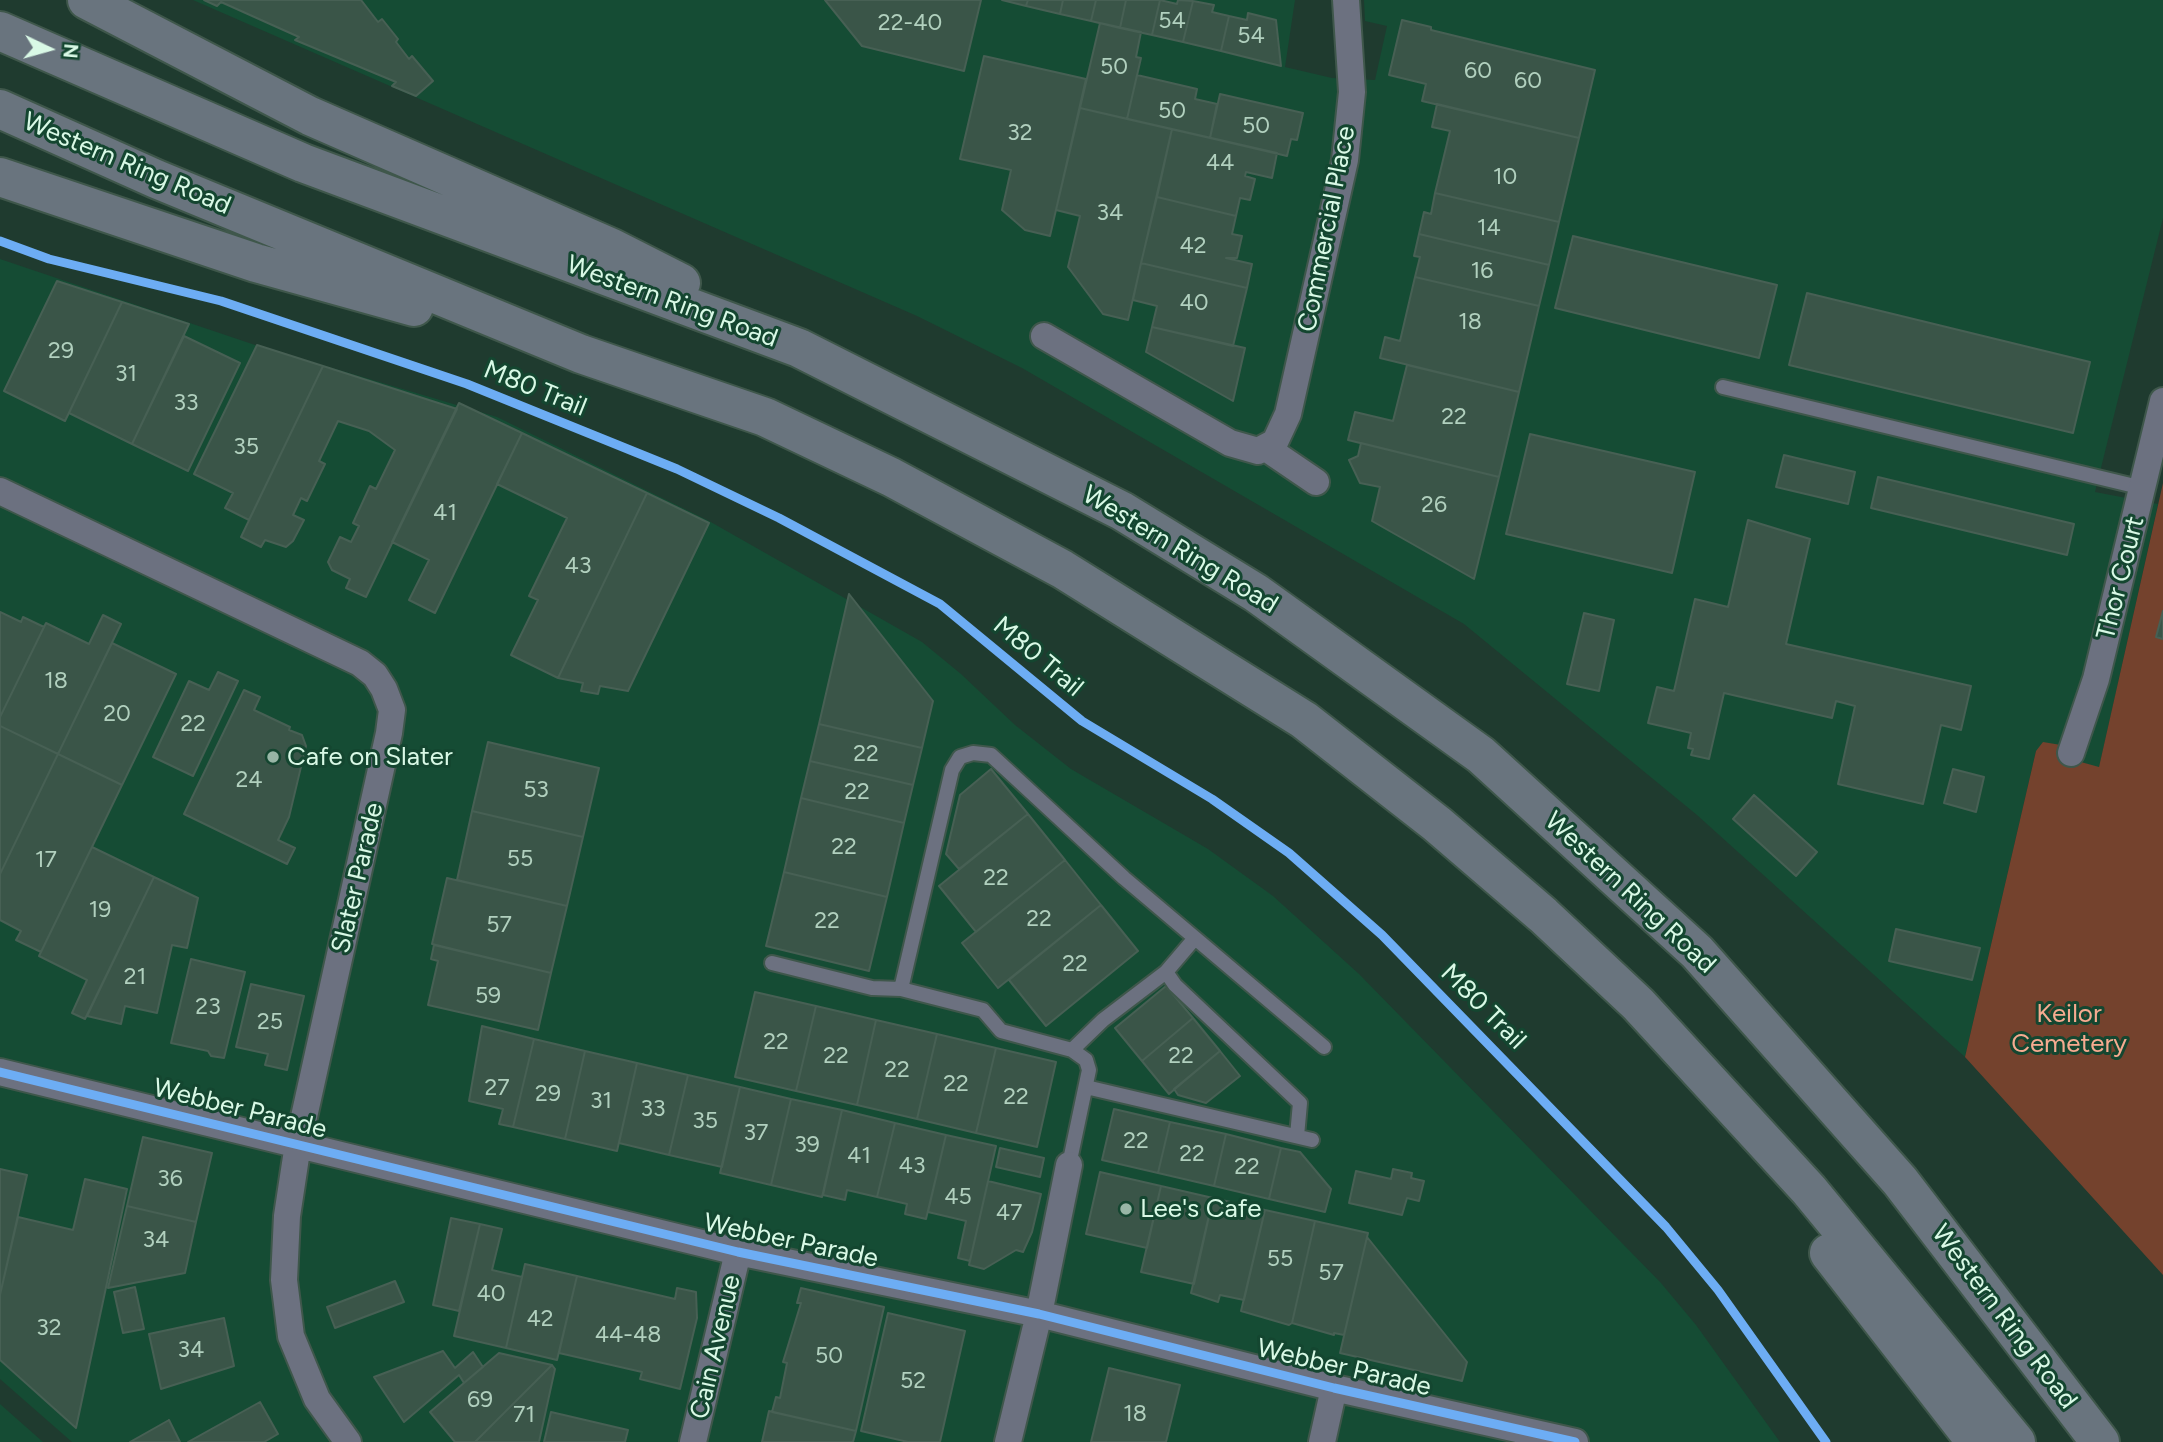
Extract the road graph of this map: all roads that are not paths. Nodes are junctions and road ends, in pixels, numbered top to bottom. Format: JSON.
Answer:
{"nodes":[{"id":1,"x":88,"y":0,"type":"edge"},
{"id":2,"x":1346,"y":0,"type":"edge"},
{"id":3,"x":0,"y":31,"type":"edge"},
{"id":4,"x":0,"y":109,"type":"edge"},
{"id":5,"x":0,"y":177,"type":"edge"},
{"id":6,"x":1044,"y":336,"type":"dead end"},
{"id":7,"x":799,"y":348,"type":"junction"},
{"id":8,"x":582,"y":354,"type":"junction"},
{"id":9,"x":1723,"y":387,"type":"dead end"},
{"id":10,"x":2163,"y":401,"type":"edge"},
{"id":11,"x":1266,"y":448,"type":"junction"},
{"id":12,"x":1316,"y":482,"type":"dead end"},
{"id":13,"x":2143,"y":488,"type":"junction"},
{"id":14,"x":0,"y":491,"type":"edge"},
{"id":15,"x":2071,"y":753,"type":"dead end"},
{"id":16,"x":1195,"y":938,"type":"junction"},
{"id":17,"x":772,"y":963,"type":"dead end"},
{"id":18,"x":1166,"y":972,"type":"junction"},
{"id":19,"x":901,"y":989,"type":"junction"},
{"id":20,"x":1638,"y":1004,"type":"junction"},
{"id":21,"x":1324,"y":1047,"type":"dead end"},
{"id":22,"x":1072,"y":1049,"type":"junction"},
{"id":23,"x":0,"y":1072,"type":"edge"},
{"id":24,"x":1086,"y":1087,"type":"junction"},
{"id":25,"x":1297,"y":1136,"type":"junction"},
{"id":26,"x":1312,"y":1140,"type":"dead end"},
{"id":27,"x":298,"y":1144,"type":"junction"},
{"id":28,"x":1069,"y":1165,"type":"joint"},
{"id":29,"x":1900,"y":1181,"type":"junction"},
{"id":30,"x":738,"y":1252,"type":"junction"},
{"id":31,"x":1039,"y":1314,"type":"junction"},
{"id":32,"x":1334,"y":1388,"type":"junction"},
{"id":33,"x":348,"y":1442,"type":"edge"},
{"id":34,"x":693,"y":1442,"type":"edge"},
{"id":35,"x":1008,"y":1442,"type":"edge"},
{"id":36,"x":1322,"y":1442,"type":"edge"},
{"id":37,"x":1575,"y":1442,"type":"edge"},
{"id":38,"x":1976,"y":1442,"type":"edge"},
{"id":39,"x":2015,"y":1442,"type":"edge"},
{"id":40,"x":2100,"y":1442,"type":"edge"},
{"id":41,"x":2125,"y":1442,"type":"edge"}],
"edges":[{"from":1,"to":7,"type":"highway"},
{"from":2,"to":11,"type":"street","name":"Commercial Place"},
{"from":3,"to":7,"type":"highway","name":"Western Ring Road"},
{"from":4,"to":8,"type":"highway","name":"Western Ring Road"},
{"from":5,"to":8,"type":"highway"},
{"from":6,"to":11,"type":"street"},
{"from":7,"to":29,"type":"highway","name":"Western Ring Road"},
{"from":8,"to":20,"type":"highway","name":"Western Ring Road"},
{"from":9,"to":13,"type":"lane"},
{"from":10,"to":13,"type":"street","name":"Thor Court"},
{"from":11,"to":12,"type":"street"},
{"from":13,"to":15,"type":"street","name":"Thor Court"},
{"from":14,"to":27,"type":"street","name":"Slater Parade"},
{"from":16,"to":18,"type":"lane"},
{"from":16,"to":19,"type":"lane"},
{"from":16,"to":21,"type":"lane"},
{"from":17,"to":19,"type":"lane"},
{"from":18,"to":22,"type":"lane"},
{"from":18,"to":25,"type":"lane"},
{"from":19,"to":22,"type":"lane"},
{"from":20,"to":38,"type":"highway"},
{"from":20,"to":39,"type":"highway","name":"Western Ring Road"},
{"from":22,"to":24,"type":"lane"},
{"from":23,"to":27,"type":"street","name":"Webber Parade"},
{"from":24,"to":25,"type":"lane"},
{"from":24,"to":28,"type":"lane"},
{"from":25,"to":26,"type":"lane"},
{"from":27,"to":30,"type":"street","name":"Webber Parade"},
{"from":27,"to":33,"type":"street","name":"Slater Parade"},
{"from":28,"to":31,"type":"street"},
{"from":29,"to":40,"type":"highway","name":"Western Ring Road"},
{"from":29,"to":41,"type":"highway"},
{"from":30,"to":31,"type":"street","name":"Webber Parade"},
{"from":30,"to":34,"type":"street","name":"Cain Avenue"},
{"from":31,"to":32,"type":"street","name":"Webber Parade"},
{"from":31,"to":35,"type":"street"},
{"from":32,"to":36,"type":"street"},
{"from":32,"to":37,"type":"street","name":"Webber Parade"}]}
